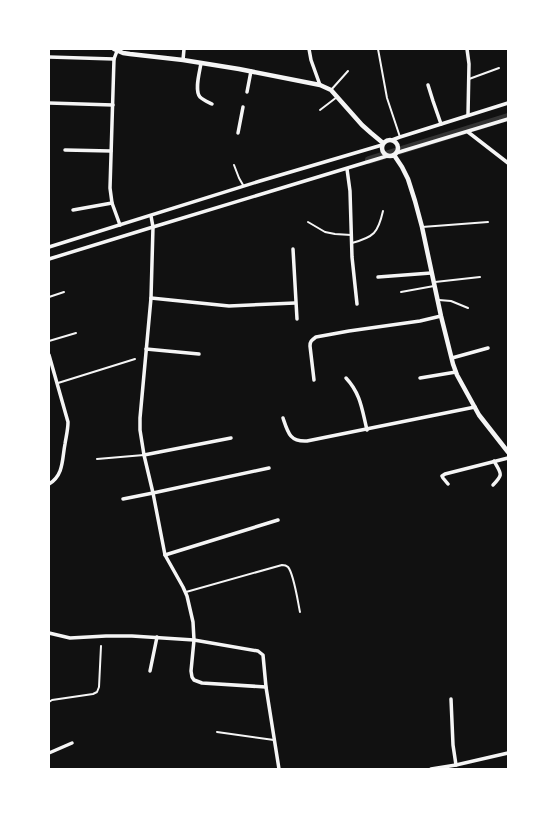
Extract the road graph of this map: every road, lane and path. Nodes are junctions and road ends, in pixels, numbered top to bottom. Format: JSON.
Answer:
{"nodes":[{"id":1,"x":184,"y":49,"type":"edge"},
{"id":2,"x":309,"y":49,"type":"edge"},
{"id":3,"x":378,"y":49,"type":"edge"},
{"id":4,"x":467,"y":49,"type":"edge"},
{"id":5,"x":116,"y":50,"type":"edge"},
{"id":6,"x":49,"y":57,"type":"edge"},
{"id":7,"x":114,"y":59,"type":"junction"},
{"id":8,"x":183,"y":60,"type":"junction"},
{"id":9,"x":201,"y":62,"type":"junction"},
{"id":10,"x":499,"y":68,"type":"dead end"},
{"id":11,"x":251,"y":71,"type":"junction"},
{"id":12,"x":348,"y":71,"type":"dead end"},
{"id":13,"x":468,"y":79,"type":"junction"},
{"id":14,"x":320,"y":85,"type":"junction"},
{"id":15,"x":428,"y":85,"type":"dead end"},
{"id":16,"x":331,"y":90,"type":"junction"},
{"id":17,"x":247,"y":92,"type":"dead end"},
{"id":18,"x":338,"y":96,"type":"junction"},
{"id":19,"x":49,"y":103,"type":"edge"},
{"id":20,"x":508,"y":103,"type":"edge"},
{"id":21,"x":212,"y":104,"type":"dead end"},
{"id":22,"x":113,"y":105,"type":"junction"},
{"id":23,"x":243,"y":107,"type":"dead end"},
{"id":24,"x":320,"y":110,"type":"dead end"},
{"id":25,"x":468,"y":115,"type":"junction"},
{"id":26,"x":508,"y":119,"type":"edge"},
{"id":27,"x":441,"y":124,"type":"junction"},
{"id":28,"x":468,"y":132,"type":"junction"},
{"id":29,"x":238,"y":133,"type":"dead end"},
{"id":30,"x":400,"y":137,"type":"junction"},
{"id":31,"x":392,"y":140,"type":"junction"},
{"id":32,"x":383,"y":144,"type":"junction"},
{"id":33,"x":65,"y":150,"type":"dead end"},
{"id":34,"x":111,"y":151,"type":"junction"},
{"id":35,"x":395,"y":154,"type":"junction"},
{"id":36,"x":387,"y":156,"type":"junction"},
{"id":37,"x":508,"y":163,"type":"edge"},
{"id":38,"x":234,"y":166,"type":"dead end"},
{"id":39,"x":347,"y":169,"type":"junction"},
{"id":40,"x":244,"y":186,"type":"junction"},
{"id":41,"x":112,"y":203,"type":"junction"},
{"id":42,"x":73,"y":210,"type":"dead end"},
{"id":43,"x":383,"y":211,"type":"dead end"},
{"id":44,"x":151,"y":216,"type":"junction"},
{"id":45,"x":308,"y":222,"type":"dead end"},
{"id":46,"x":488,"y":222,"type":"dead end"},
{"id":47,"x":120,"y":225,"type":"junction"},
{"id":48,"x":153,"y":227,"type":"junction"},
{"id":49,"x":422,"y":227,"type":"junction"},
{"id":50,"x":351,"y":235,"type":"junction"},
{"id":51,"x":351,"y":243,"type":"junction"},
{"id":52,"x":49,"y":247,"type":"edge"},
{"id":53,"x":293,"y":249,"type":"dead end"},
{"id":54,"x":49,"y":259,"type":"edge"},
{"id":55,"x":431,"y":274,"type":"junction"},
{"id":56,"x":378,"y":277,"type":"dead end"},
{"id":57,"x":480,"y":277,"type":"dead end"},
{"id":58,"x":433,"y":284,"type":"junction"},
{"id":59,"x":64,"y":292,"type":"dead end"},
{"id":60,"x":401,"y":292,"type":"dead end"},
{"id":61,"x":49,"y":297,"type":"edge"},
{"id":62,"x":151,"y":298,"type":"junction"},
{"id":63,"x":437,"y":300,"type":"junction"},
{"id":64,"x":296,"y":303,"type":"junction"},
{"id":65,"x":357,"y":304,"type":"dead end"},
{"id":66,"x":468,"y":308,"type":"dead end"},
{"id":67,"x":441,"y":316,"type":"junction"},
{"id":68,"x":297,"y":320,"type":"dead end"},
{"id":69,"x":76,"y":333,"type":"dead end"},
{"id":70,"x":49,"y":341,"type":"edge"},
{"id":71,"x":488,"y":348,"type":"dead end"},
{"id":72,"x":146,"y":350,"type":"junction"},
{"id":73,"x":199,"y":354,"type":"dead end"},
{"id":74,"x":49,"y":355,"type":"edge"},
{"id":75,"x":452,"y":358,"type":"junction"},
{"id":76,"x":135,"y":359,"type":"dead end"},
{"id":77,"x":54,"y":370,"type":"junction"},
{"id":78,"x":49,"y":371,"type":"edge"},
{"id":79,"x":456,"y":372,"type":"junction"},
{"id":80,"x":346,"y":378,"type":"dead end"},
{"id":81,"x":420,"y":378,"type":"dead end"},
{"id":82,"x":314,"y":380,"type":"dead end"},
{"id":83,"x":58,"y":383,"type":"junction"},
{"id":84,"x":475,"y":407,"type":"junction"},
{"id":85,"x":283,"y":418,"type":"dead end"},
{"id":86,"x":367,"y":430,"type":"junction"},
{"id":87,"x":231,"y":438,"type":"dead end"},
{"id":88,"x":508,"y":452,"type":"edge"},
{"id":89,"x":144,"y":455,"type":"junction"},
{"id":90,"x":508,"y":458,"type":"edge"},
{"id":91,"x":97,"y":459,"type":"dead end"},
{"id":92,"x":494,"y":461,"type":"junction"},
{"id":93,"x":269,"y":468,"type":"dead end"},
{"id":94,"x":49,"y":484,"type":"edge"},
{"id":95,"x":448,"y":484,"type":"dead end"},
{"id":96,"x":493,"y":485,"type":"dead end"},
{"id":97,"x":153,"y":493,"type":"junction"},
{"id":98,"x":123,"y":499,"type":"dead end"},
{"id":99,"x":278,"y":520,"type":"dead end"},
{"id":100,"x":164,"y":555,"type":"junction"},
{"id":101,"x":186,"y":592,"type":"junction"},
{"id":102,"x":300,"y":612,"type":"dead end"},
{"id":103,"x":49,"y":633,"type":"edge"},
{"id":104,"x":157,"y":638,"type":"junction"},
{"id":105,"x":194,"y":640,"type":"junction"},
{"id":106,"x":101,"y":646,"type":"dead end"},
{"id":107,"x":150,"y":671,"type":"dead end"},
{"id":108,"x":266,"y":687,"type":"junction"},
{"id":109,"x":451,"y":699,"type":"dead end"},
{"id":110,"x":49,"y":702,"type":"edge"},
{"id":111,"x":217,"y":732,"type":"dead end"},
{"id":112,"x":274,"y":740,"type":"junction"},
{"id":113,"x":72,"y":742,"type":"dead end"},
{"id":114,"x":49,"y":753,"type":"edge"},
{"id":115,"x":508,"y":753,"type":"edge"},
{"id":116,"x":456,"y":765,"type":"junction"},
{"id":117,"x":279,"y":769,"type":"edge"},
{"id":118,"x":431,"y":769,"type":"edge"}],
"edges":[{"from":1,"to":8,"type":"street"},
{"from":2,"to":14,"type":"street"},
{"from":3,"to":30,"type":"lane"},
{"from":4,"to":13,"type":"street"},
{"from":5,"to":7,"type":"street"},
{"from":5,"to":8,"type":"street"},
{"from":6,"to":7,"type":"street"},
{"from":7,"to":22,"type":"street"},
{"from":8,"to":9,"type":"street"},
{"from":9,"to":11,"type":"street"},
{"from":9,"to":21,"type":"street"},
{"from":10,"to":13,"type":"lane"},
{"from":11,"to":14,"type":"street"},
{"from":11,"to":17,"type":"street"},
{"from":12,"to":16,"type":"lane"},
{"from":13,"to":25,"type":"street"},
{"from":14,"to":16,"type":"street"},
{"from":15,"to":27,"type":"street"},
{"from":16,"to":18,"type":"street"},
{"from":18,"to":24,"type":"lane"},
{"from":18,"to":32,"type":"street"},
{"from":19,"to":22,"type":"street"},
{"from":20,"to":25,"type":"street"},
{"from":22,"to":34,"type":"street"},
{"from":23,"to":29,"type":"street"},
{"from":25,"to":27,"type":"street"},
{"from":26,"to":28,"type":"street"},
{"from":27,"to":30,"type":"street"},
{"from":28,"to":35,"type":"street"},
{"from":28,"to":37,"type":"street"},
{"from":30,"to":31,"type":"street"},
{"from":31,"to":32,"type":"street"},
{"from":31,"to":35,"type":"street"},
{"from":32,"to":36,"type":"street"},
{"from":32,"to":40,"type":"street"},
{"from":33,"to":34,"type":"street"},
{"from":34,"to":41,"type":"street"},
{"from":35,"to":36,"type":"street"},
{"from":35,"to":49,"type":"street"},
{"from":36,"to":39,"type":"street"},
{"from":38,"to":40,"type":"lane"},
{"from":39,"to":48,"type":"street"},
{"from":39,"to":50,"type":"street"},
{"from":40,"to":44,"type":"street"},
{"from":41,"to":42,"type":"street"},
{"from":41,"to":47,"type":"street"},
{"from":43,"to":51,"type":"lane"},
{"from":44,"to":47,"type":"street"},
{"from":44,"to":48,"type":"street"},
{"from":45,"to":50,"type":"lane"},
{"from":46,"to":49,"type":"lane"},
{"from":47,"to":52,"type":"street"},
{"from":48,"to":54,"type":"street"},
{"from":48,"to":62,"type":"street"},
{"from":49,"to":55,"type":"street"},
{"from":50,"to":51,"type":"street"},
{"from":51,"to":65,"type":"street"},
{"from":53,"to":64,"type":"street"},
{"from":55,"to":56,"type":"street"},
{"from":55,"to":58,"type":"street"},
{"from":57,"to":58,"type":"lane"},
{"from":58,"to":60,"type":"lane"},
{"from":58,"to":63,"type":"street"},
{"from":59,"to":61,"type":"lane"},
{"from":62,"to":64,"type":"street"},
{"from":62,"to":72,"type":"street"},
{"from":63,"to":66,"type":"lane"},
{"from":63,"to":67,"type":"street"},
{"from":64,"to":68,"type":"street"},
{"from":67,"to":75,"type":"street"},
{"from":67,"to":82,"type":"street"},
{"from":69,"to":70,"type":"lane"},
{"from":71,"to":75,"type":"street"},
{"from":72,"to":73,"type":"street"},
{"from":72,"to":89,"type":"street"},
{"from":74,"to":77,"type":"street"},
{"from":75,"to":79,"type":"street"},
{"from":76,"to":83,"type":"lane"},
{"from":77,"to":78,"type":"lane"},
{"from":77,"to":83,"type":"street"},
{"from":79,"to":81,"type":"street"},
{"from":79,"to":84,"type":"street"},
{"from":80,"to":86,"type":"street"},
{"from":83,"to":94,"type":"street"},
{"from":84,"to":86,"type":"street"},
{"from":84,"to":88,"type":"street"},
{"from":85,"to":86,"type":"street"},
{"from":87,"to":89,"type":"street"},
{"from":89,"to":91,"type":"lane"},
{"from":89,"to":97,"type":"street"},
{"from":90,"to":92,"type":"street"},
{"from":92,"to":95,"type":"street"},
{"from":92,"to":96,"type":"street"},
{"from":93,"to":97,"type":"street"},
{"from":97,"to":98,"type":"street"},
{"from":97,"to":100,"type":"street"},
{"from":99,"to":100,"type":"street"},
{"from":100,"to":101,"type":"street"},
{"from":101,"to":102,"type":"lane"},
{"from":101,"to":105,"type":"street"},
{"from":103,"to":104,"type":"street"},
{"from":104,"to":105,"type":"street"},
{"from":104,"to":107,"type":"street"},
{"from":105,"to":108,"type":"street"},
{"from":105,"to":108,"type":"street"},
{"from":106,"to":110,"type":"lane"},
{"from":108,"to":112,"type":"street"},
{"from":109,"to":116,"type":"street"},
{"from":111,"to":112,"type":"lane"},
{"from":112,"to":117,"type":"street"},
{"from":113,"to":114,"type":"street"},
{"from":115,"to":116,"type":"street"},
{"from":116,"to":118,"type":"street"}]}
